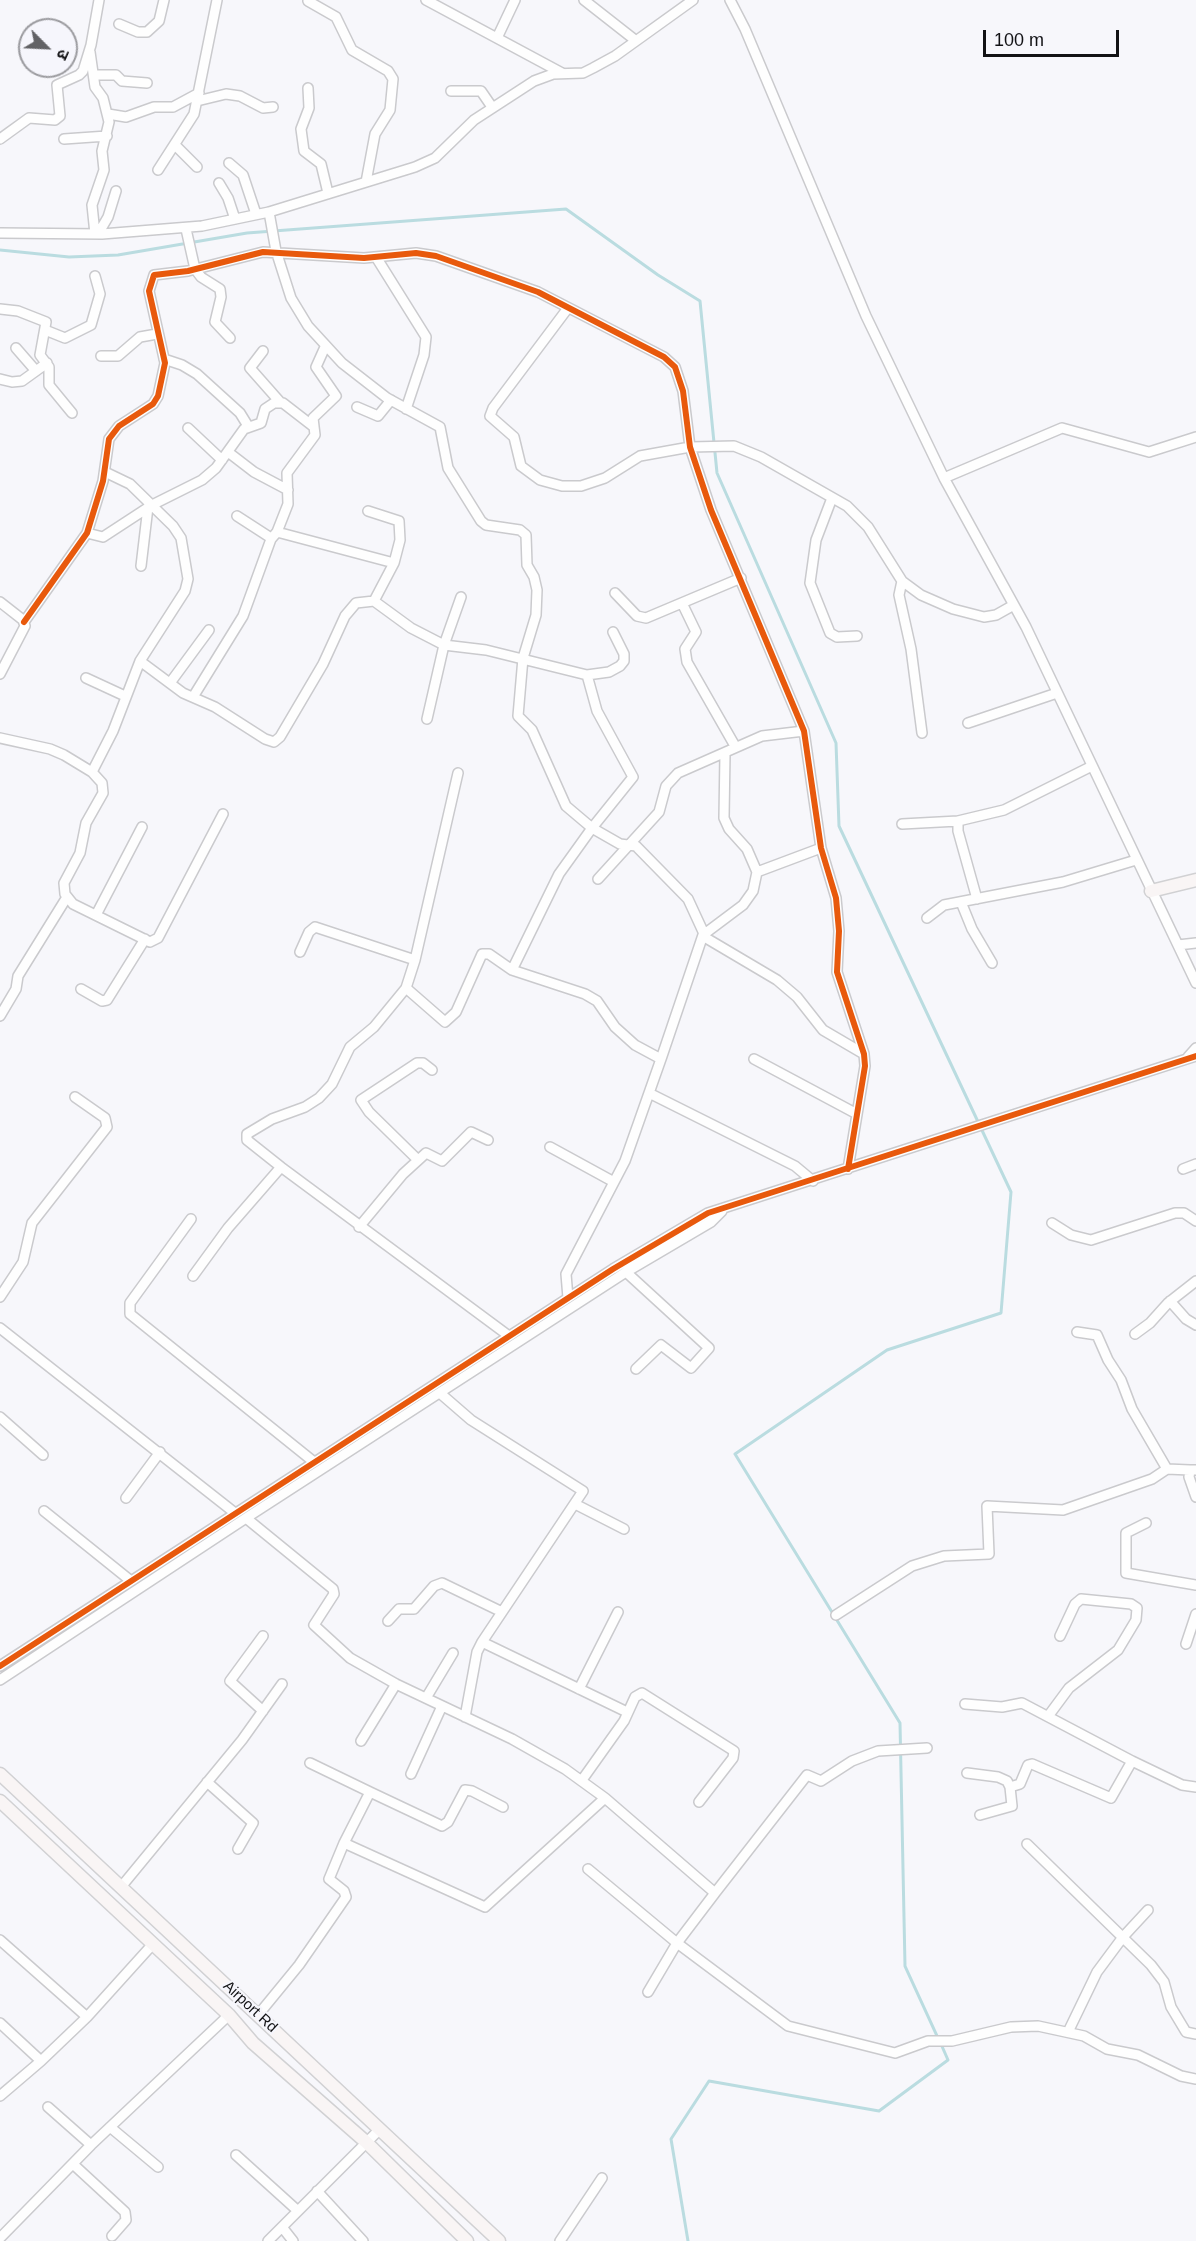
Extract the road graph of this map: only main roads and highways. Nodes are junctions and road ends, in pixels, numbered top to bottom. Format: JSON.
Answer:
{"nodes":[{"id":1,"x":1196,"y":880,"type":"edge"},
{"id":2,"x":1151,"y":891,"type":"road end"},
{"id":3,"x":0,"y":1773,"type":"edge"},
{"id":4,"x":0,"y":1801,"type":"edge"},
{"id":5,"x":467,"y":2241,"type":"edge"},
{"id":6,"x":499,"y":2241,"type":"edge"}],
"edges":[{"from":1,"to":2,"type":"main road"},
{"from":3,"to":6,"type":"main road","name":"Airport Rd"},
{"from":4,"to":5,"type":"main road"}]}
